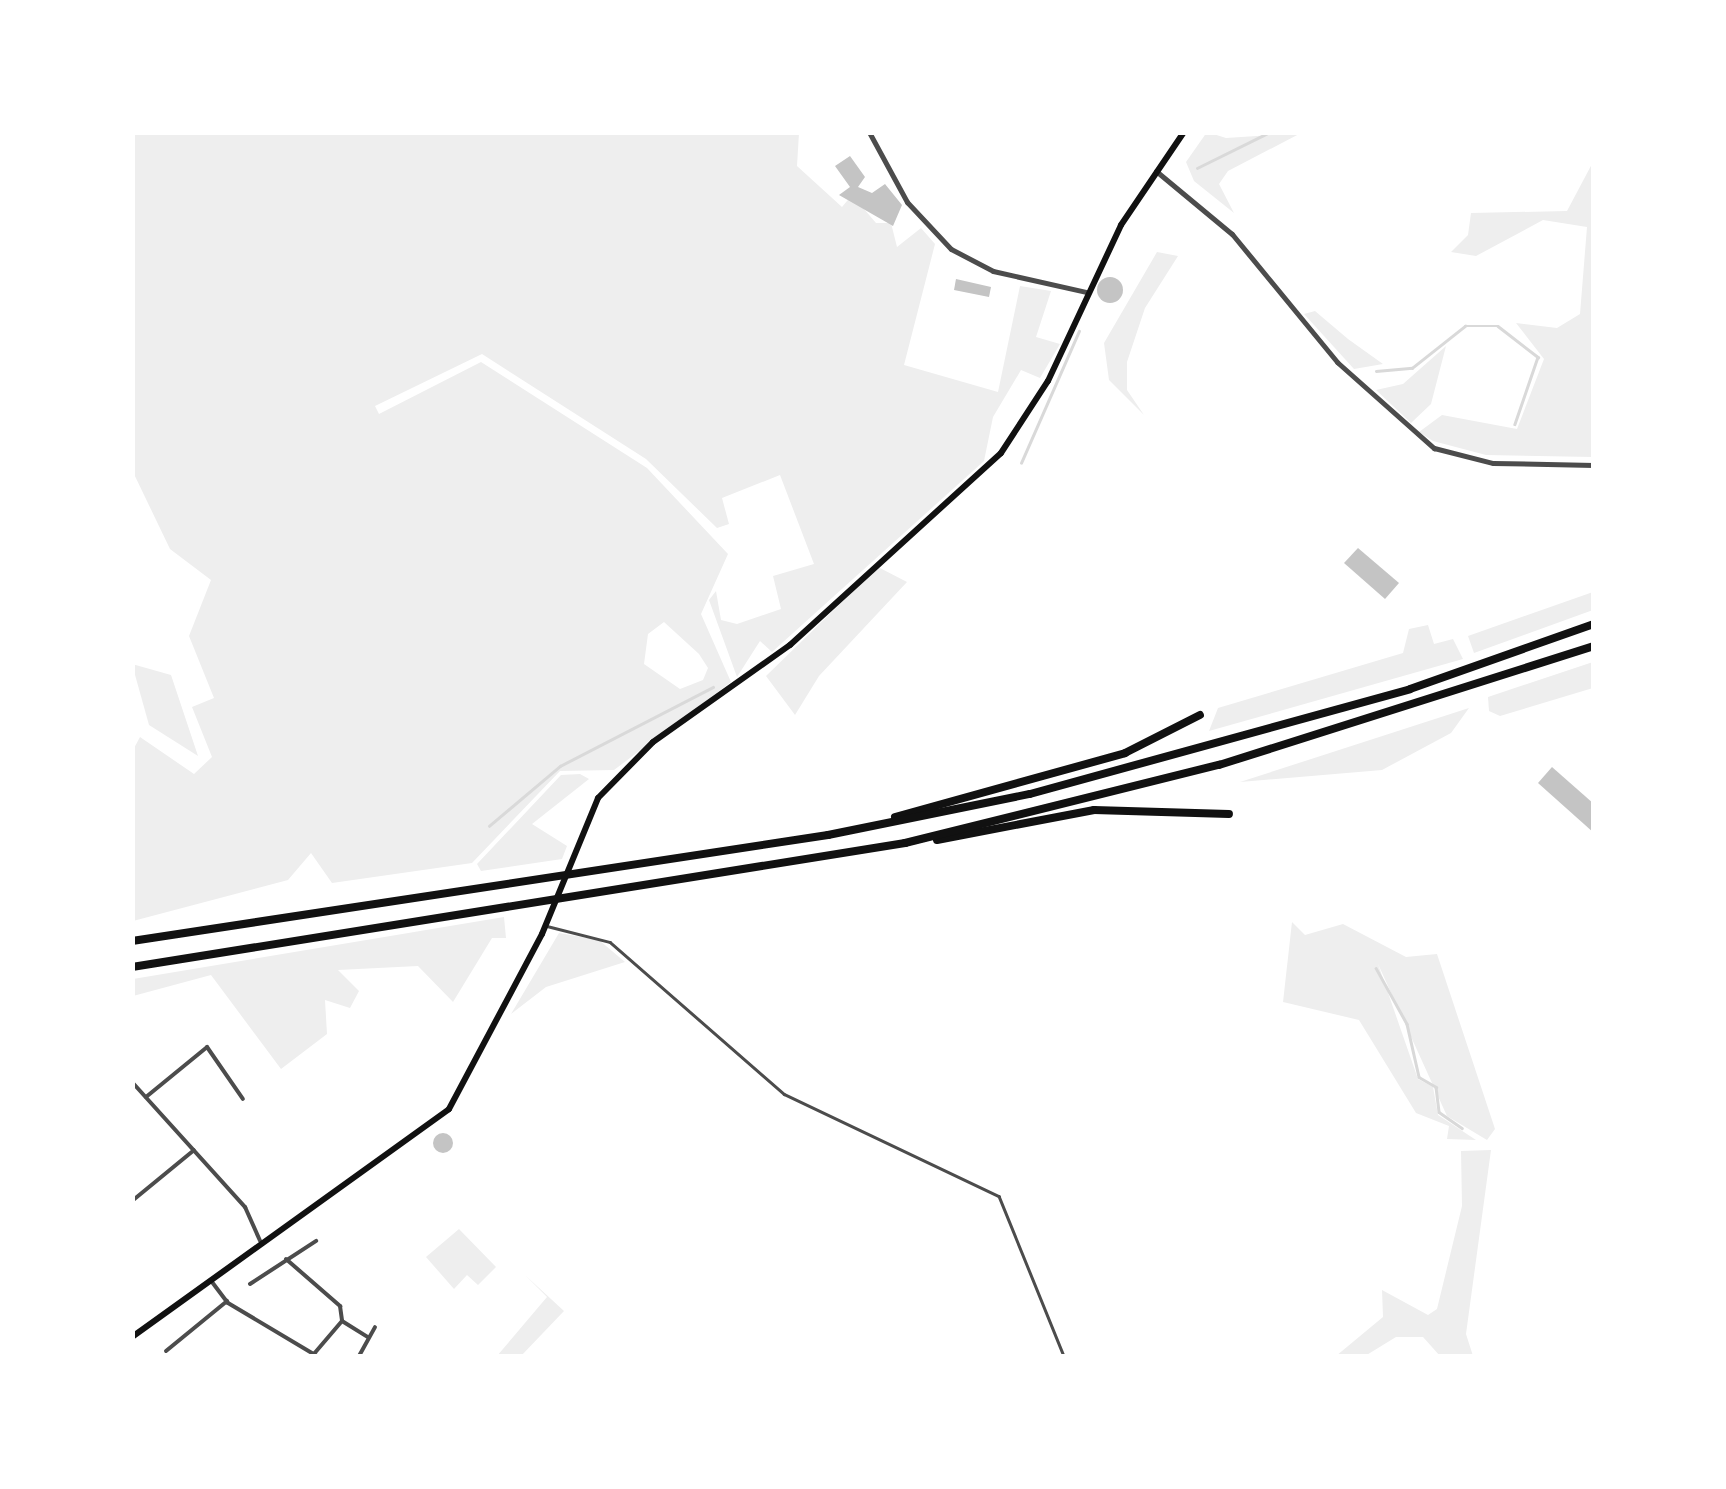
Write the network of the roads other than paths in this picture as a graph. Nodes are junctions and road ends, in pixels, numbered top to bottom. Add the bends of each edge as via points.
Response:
1 (869, 132) edge
2 (1184, 132) edge
3 (1156, 171) junction
4 (1086, 292) junction
5 (1594, 465) edge
6 (1594, 624) edge
7 (1594, 646) edge
8 (132, 690) edge
9 (1200, 716) dead end
10 (132, 743) edge
11 (1229, 814) dead end
12 (828, 835) junction
13 (905, 843) junction
14 (545, 926) junction
15 (132, 940) edge
16 (132, 968) edge
17 (133, 1084) edge
18 (146, 1097) junction
19 (243, 1099) dead end
20 (194, 1150) junction
21 (132, 1201) edge
22 (260, 1241) junction
23 (316, 1241) dead end
24 (286, 1259) junction
25 (210, 1278) junction
26 (250, 1284) dead end
27 (226, 1301) junction
28 (342, 1321) junction
29 (374, 1327) dead end
30 (132, 1337) edge
31 (369, 1338) junction
32 (300, 1347) junction
33 (166, 1351) dead end
34 (294, 1356) edge
35 (315, 1356) edge
36 (359, 1356) edge
37 (1064, 1356) edge

1 - 4 street via 908,202 951,249 993,271
2 - 3 main road
3 - 4 main road
3 - 5 street via 1216,218 1336,362 1434,448 1493,463
4 - 14 main road via 1048,381 985,470 790,645 607,787 576,837
6 - 12 highway via 1218,746
7 - 13 highway via 1219,766
8 - 10 street
9 - 12 highway via 1125,753
11 - 13 highway via 1094,810
12 - 15 highway
13 - 16 highway
14 - 22 main road via 449,1109
14 - 37 lane via 610,942 784,1094 999,1196
17 - 18 street
18 - 19 street via 207,1046
18 - 20 street
20 - 21 street
20 - 22 street via 245,1207
22 - 25 main road
23 - 24 street
24 - 26 street
24 - 28 street via 340,1306
25 - 27 street
25 - 30 main road
27 - 32 street
27 - 33 street
28 - 31 street
28 - 35 street
29 - 31 street
31 - 36 street
32 - 34 street
32 - 35 street

